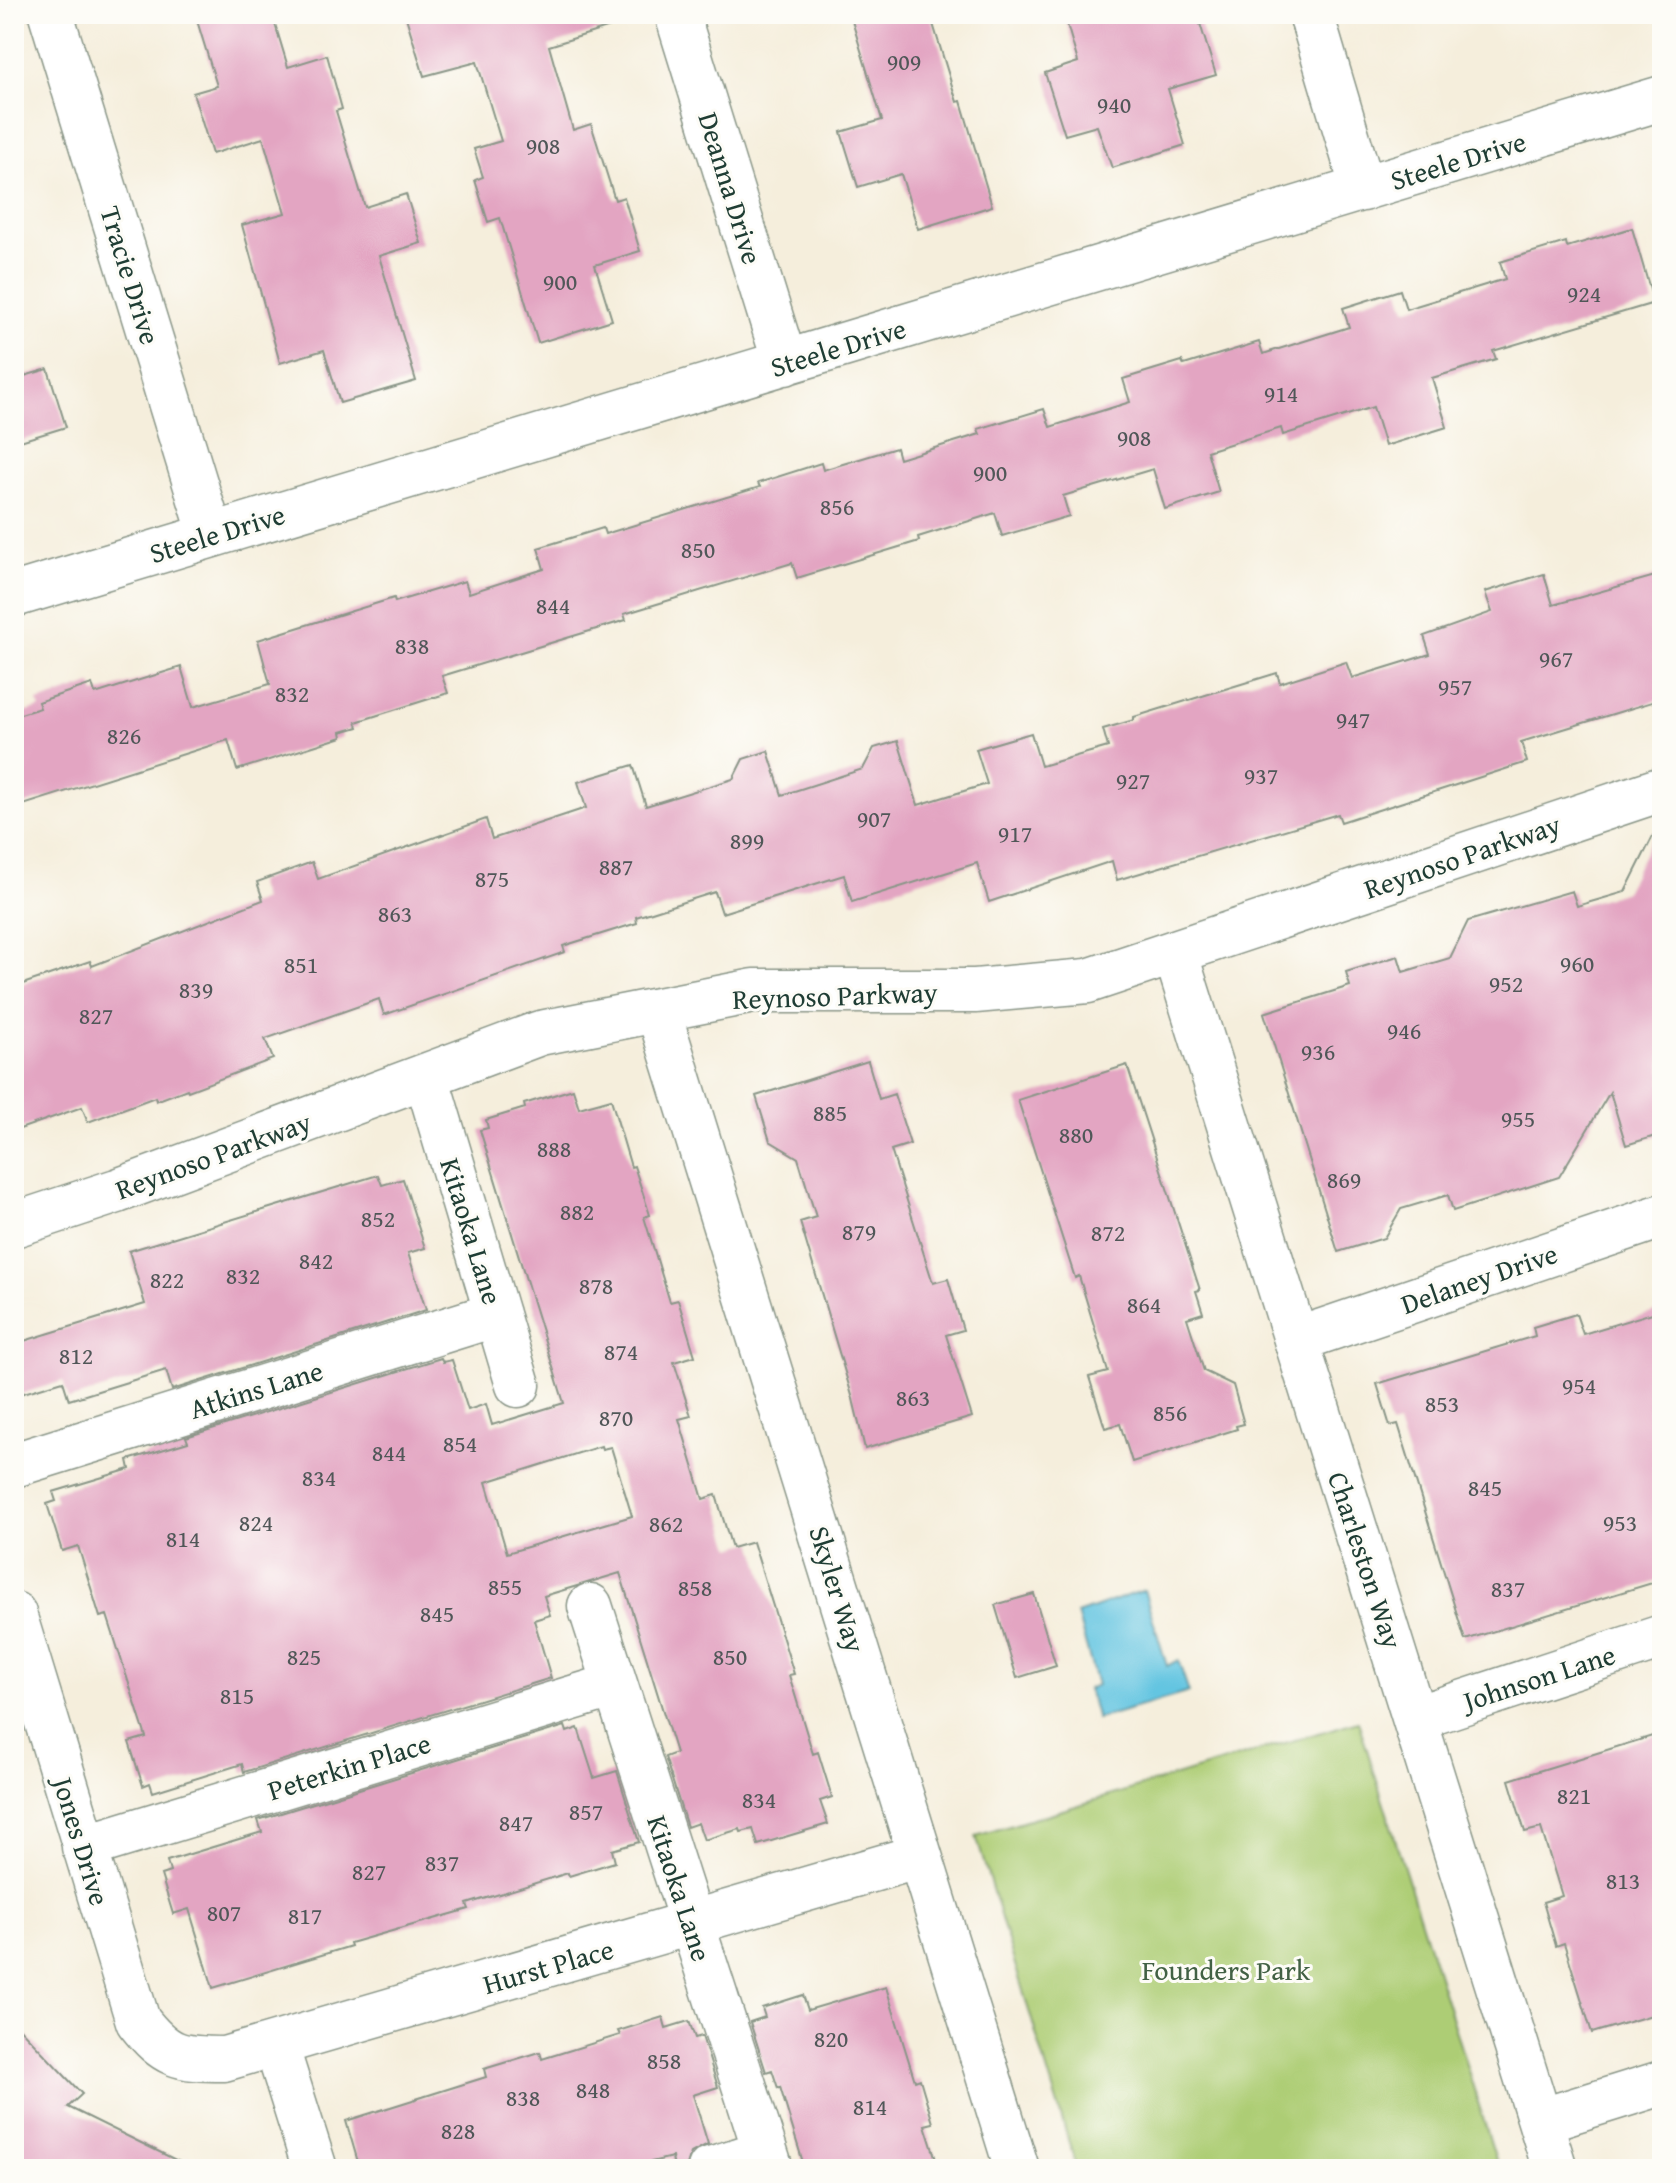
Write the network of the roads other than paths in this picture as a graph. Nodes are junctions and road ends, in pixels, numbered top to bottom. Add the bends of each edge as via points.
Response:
1 (51, 14) edge
2 (677, 14) edge
3 (1311, 14) edge
4 (1662, 98) edge
5 (1363, 189) junction
6 (785, 363) junction
7 (211, 535) junction
8 (14, 595) edge
9 (1662, 789) edge
10 (1175, 952) junction
11 (658, 1010) junction
12 (426, 1076) junction
13 (1662, 1216) edge
14 (14, 1225) edge
15 (497, 1314) junction
16 (1296, 1340) junction
17 (518, 1385) dead end
18 (14, 1465) edge
19 (590, 1606) dead end
20 (14, 1614) edge
21 (1662, 1637) edge
22 (615, 1685) junction
23 (1416, 1718) junction
24 (84, 1847) junction
25 (920, 1856) junction
26 (692, 1924) junction
27 (276, 2045) junction
28 (173, 2054) joint
29 (1662, 2083) edge
30 (1540, 2121) junction
31 (768, 2160) edge
32 (315, 2169) edge
33 (710, 2169) edge
34 (1017, 2169) edge
35 (1555, 2169) edge

1 - 7 street, Tracie Drive
2 - 6 street, Deanna Drive
3 - 5 street
4 - 5 street, Steele Drive
5 - 6 street, Steele Drive
6 - 7 street, Steele Drive
7 - 8 street, Steele Drive
9 - 10 street, Reynoso Parkway
10 - 11 street, Reynoso Parkway via 1088,981 1033,988 754,991
10 - 16 street, Charleston Way
11 - 12 street, Reynoso Parkway via 540,1033
11 - 25 street, Skyler Way
12 - 14 street, Reynoso Parkway
12 - 15 street, Kitaoka Lane
13 - 16 street, Delaney Drive
15 - 17 street, Kitaoka Lane
15 - 18 street, Atkins Lane
16 - 23 street, Charleston Way
19 - 22 street, Kitaoka Lane
20 - 24 street, Jones Drive
21 - 23 street, Johnson Lane
22 - 24 street, Peterkin Place
22 - 26 street, Kitaoka Lane
23 - 30 street, Charleston Way
24 - 28 street, Jones Drive via 138,2021
25 - 26 street, Hurst Place
25 - 34 street, Skyler Way
26 - 27 street, Hurst Place
26 - 31 street, Kitaoka Lane
27 - 28 street, Hurst Place via 224,2059
27 - 32 street
29 - 30 street
30 - 35 street, Charleston Way
31 - 33 street

